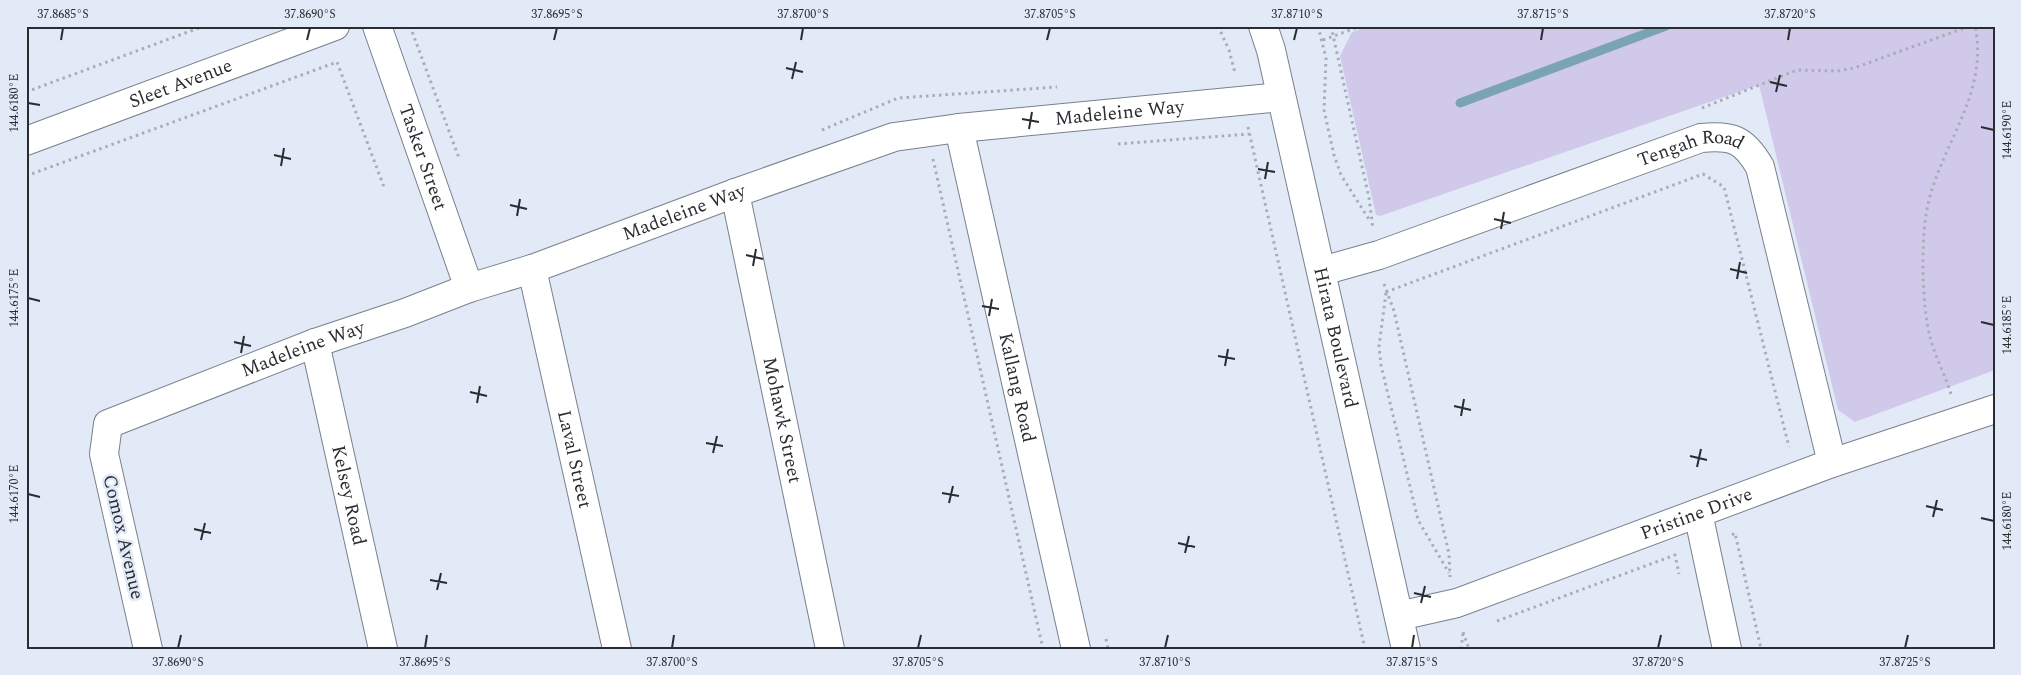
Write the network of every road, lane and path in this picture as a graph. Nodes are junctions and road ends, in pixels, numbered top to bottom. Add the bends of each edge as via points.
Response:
1 (204, 26) edge
2 (335, 26) edge
3 (377, 26) edge
4 (410, 26) edge
5 (1218, 26) edge
6 (1318, 26) edge
7 (1331, 26) edge
8 (1361, 26) edge
9 (1975, 26) edge
10 (1266, 27) edge
11 (1333, 36) junction
12 (1323, 40) junction
13 (26, 92) edge
14 (1281, 98) junction
15 (1242, 102) junction
16 (959, 128) junction
17 (1249, 134) junction
18 (26, 142) edge
19 (1113, 144) dead end
20 (459, 158) dead end
21 (933, 159) dead end
22 (26, 176) edge
23 (384, 187) dead end
24 (735, 193) junction
25 (532, 269) junction
26 (1322, 271) junction
27 (469, 288) junction
28 (1386, 292) junction
29 (315, 343) junction
30 (1995, 409) edge
31 (1959, 422) junction
32 (108, 424) joint
33 (1789, 447) dead end
34 (1832, 463) junction
35 (1698, 513) junction
36 (1681, 584) dead end
37 (1399, 616) junction
38 (1490, 624) dead end
39 (1472, 630) dead end
40 (1464, 634) junction
41 (148, 649) edge
42 (383, 649) edge
43 (617, 649) edge
44 (830, 649) edge
45 (1043, 649) edge
46 (1076, 649) edge
47 (1365, 649) edge
48 (1406, 649) edge
49 (1461, 649) edge
50 (1469, 649) edge
51 (1727, 649) edge

1 - 13 path
2 - 18 street, Sleet Avenue
3 - 27 street, Tasker Street
4 - 20 path
5 - 15 path via 1229,50
6 - 12 path
7 - 11 path
8 - 11 path
9 - 31 path via 1979,45 1970,99 1938,173 1926,214 1924,252 1930,336
10 - 14 street, Hirata Boulevard
11 - 12 path
11 - 12 path via 1369,198 1371,223 1342,175 1334,155 1324,110 1327,73
14 - 15 street, Madeleine Way
14 - 26 street, Hirata Boulevard
15 - 16 street, Madeleine Way
15 - 17 path
16 - 24 street, Madeleine Way via 894,137
16 - 46 street, Kallang Road
17 - 19 path
17 - 47 path
21 - 45 path
22 - 23 path via 337,62
24 - 25 street, Madeleine Way
24 - 44 street, Mohawk Street
25 - 27 street, Madeleine Way
25 - 43 street, Laval Street
26 - 34 street, Tengah Road via 1379,255 1701,138 1720,136 1737,140 1751,151 1760,167
26 - 37 street, Hirata Boulevard
27 - 29 street, Madeleine Way
28 - 28 path via 1394,311 1449,554 1449,573 1418,520 1383,375 1379,346
28 - 33 path via 1703,174 1724,186
29 - 32 street, Madeleine Way
29 - 42 street, Kelsey Road
30 - 31 street, Pristine Drive
31 - 34 street, Pristine Drive
32 - 41 street, Comox Avenue via 104,454
34 - 35 street, Pristine Drive
35 - 37 street, Pristine Drive via 1457,602
35 - 51 street
36 - 38 path via 1675,556
37 - 48 street, Hirata Boulevard
39 - 40 path
40 - 49 path
40 - 50 path

